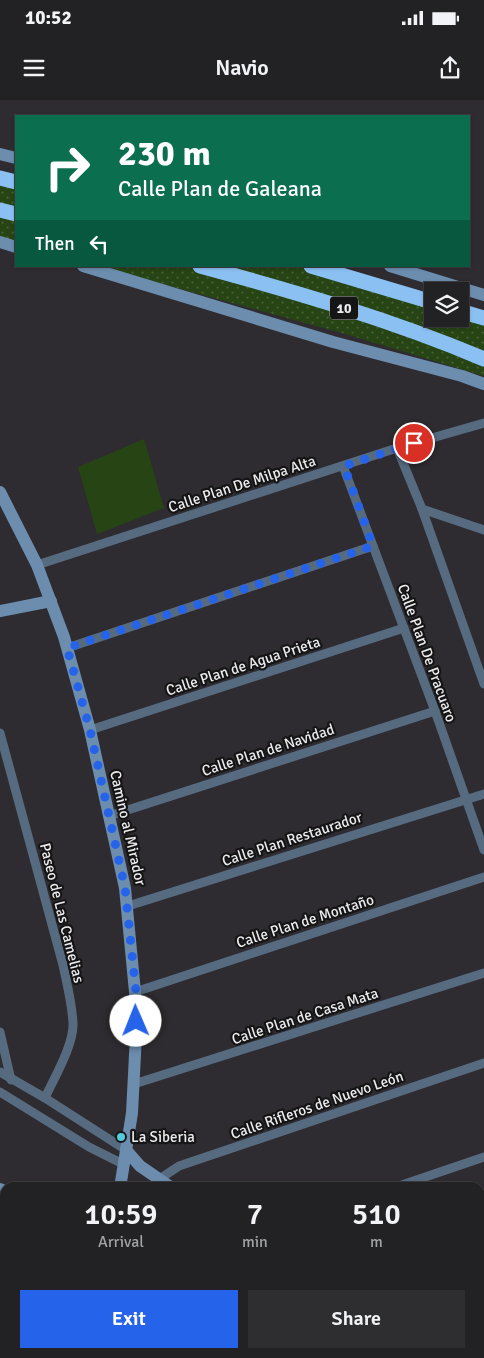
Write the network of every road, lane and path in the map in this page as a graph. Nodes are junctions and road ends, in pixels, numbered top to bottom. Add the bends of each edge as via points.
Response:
1 (0, 154) edge
2 (15, 158) edge
3 (0, 210) edge
4 (15, 214) edge
5 (0, 242) edge
6 (15, 247) edge
7 (86, 267) edge
8 (204, 267) edge
9 (314, 267) edge
10 (393, 267) edge
11 (484, 295) edge
12 (424, 300) edge
13 (469, 314) edge
14 (484, 318) edge
15 (484, 359) edge
16 (484, 384) edge
17 (484, 423) edge
18 (397, 448) junction
19 (344, 466) junction
20 (0, 492) edge
21 (422, 509) junction
22 (484, 530) edge
23 (373, 546) junction
24 (37, 564) junction
25 (51, 601) junction
26 (0, 611) edge
27 (404, 628) junction
28 (67, 648) junction
29 (484, 684) edge
30 (435, 711) junction
31 (90, 730) junction
32 (0, 733) edge
33 (484, 794) edge
34 (465, 799) junction
35 (109, 816) junction
36 (484, 850) edge
37 (484, 877) edge
38 (128, 906) junction
39 (484, 973) edge
40 (136, 992) junction
41 (0, 1032) edge
42 (484, 1063) edge
43 (0, 1072) edge
44 (12, 1080) junction
45 (134, 1084) junction
46 (0, 1092) edge
47 (45, 1098) junction
48 (126, 1150) junction
49 (484, 1157) edge
50 (123, 1164) junction
51 (140, 1166) junction
52 (160, 1178) junction
53 (121, 1182) edge
54 (165, 1182) edge
55 (411, 1182) edge

1 - 2 main road
3 - 4 highway
5 - 6 main road
7 - 16 main road
8 - 15 highway, 10 via 313,297
9 - 12 highway, 10
10 - 11 main road
13 - 14 highway
17 - 18 street, Calle Plan De Milpa Alta
18 - 19 street, Calle Plan De Milpa Alta
18 - 21 street
19 - 23 street, Calle Plan De Pracuaro
19 - 24 street, Calle Plan De Milpa Alta
20 - 24 main road, Camino al Mirador
21 - 22 street
21 - 29 street
23 - 27 street, Calle Plan De Pracuaro
23 - 28 street
24 - 25 main road, Camino al Mirador
25 - 26 main road
25 - 28 main road, Camino al Mirador
27 - 30 street, Calle Plan De Pracuaro
27 - 31 street, Calle Plan de Agua Prieta
28 - 31 main road, Camino al Mirador
30 - 34 street, Calle Plan De Pracuaro
30 - 35 street, Calle Plan de Navidad
31 - 35 main road, Camino al Mirador
32 - 47 street, Paseo de Las Camelias via 63,965 72,1011 70,1039
33 - 34 street, Calle Plan Restaurador
34 - 36 street, Calle Plan De Pracuaro
34 - 38 street, Calle Plan Restaurador
35 - 38 main road, Camino al Mirador
37 - 40 street, Calle Plan de Montaño
38 - 40 main road, Camino al Mirador
39 - 45 street, Calle Plan de Casa Mata
40 - 45 main road, Camino al Mirador
41 - 44 street
42 - 52 street, Calle Rifleros de Nuevo León via 179,1166
43 - 44 street
44 - 47 street
45 - 48 main road, Camino al Mirador
46 - 50 street via 89,1147
47 - 48 street
48 - 50 main road, Camino al Mirador
48 - 51 main road
49 - 55 street
50 - 51 main road
50 - 53 main road, Camino al Mirador
51 - 52 main road
52 - 54 main road

